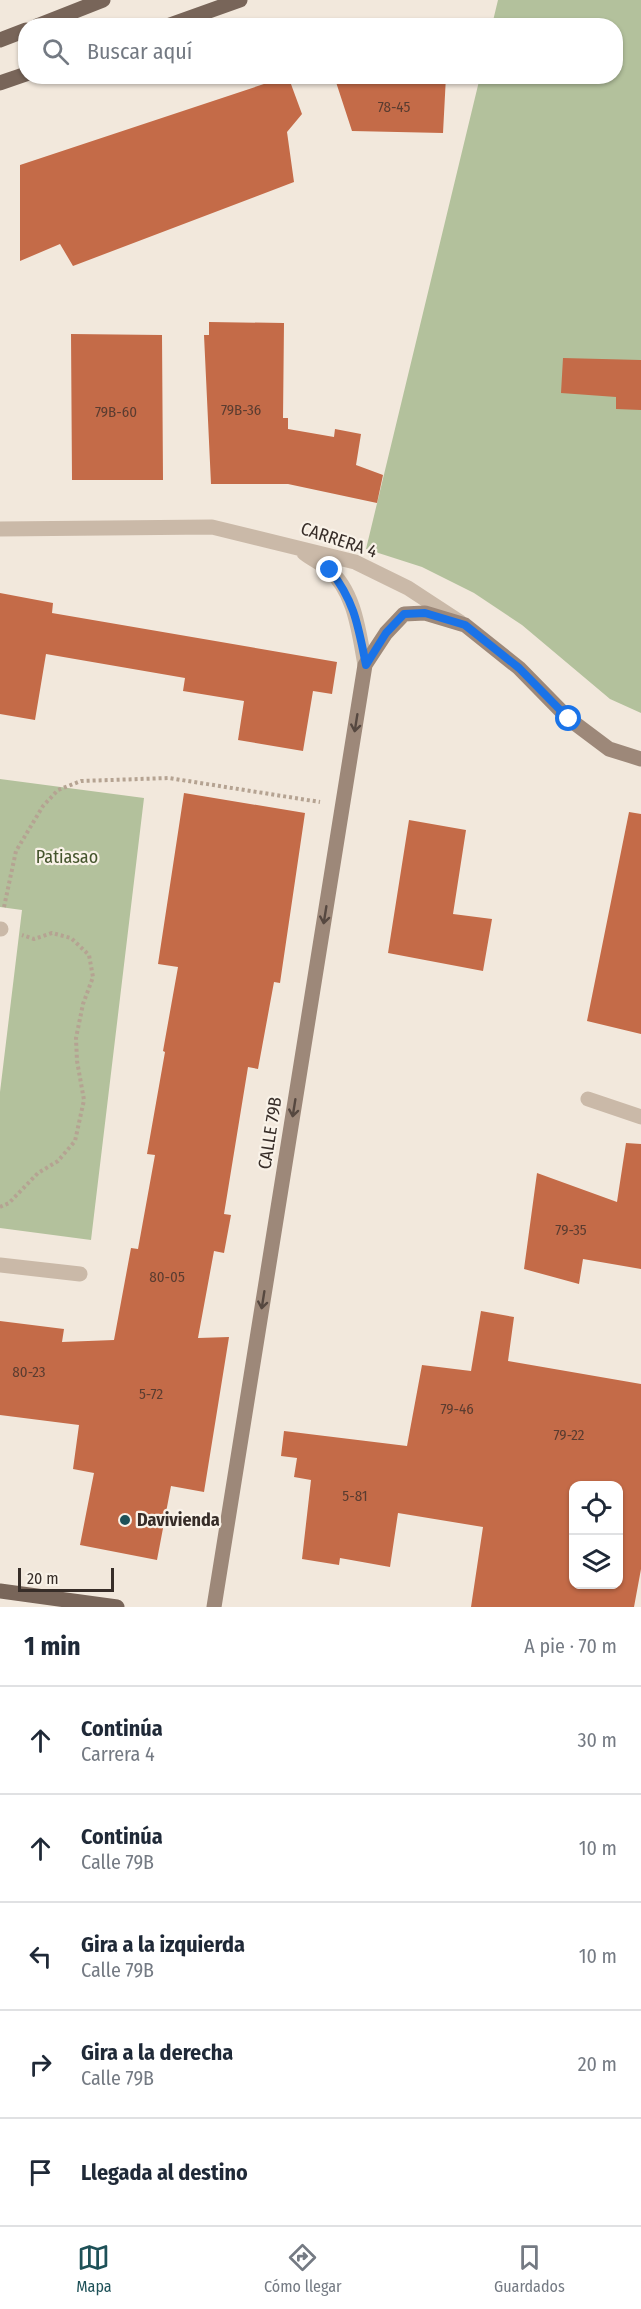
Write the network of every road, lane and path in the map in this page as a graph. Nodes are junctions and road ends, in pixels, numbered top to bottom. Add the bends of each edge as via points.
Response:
1 (103, 0) edge
2 (240, 0) edge
3 (57, 18) edge
4 (189, 18) edge
5 (18, 33) edge
6 (0, 40) edge
7 (18, 77) edge
8 (0, 83) edge
9 (0, 530) edge
10 (291, 545) junction
11 (465, 625) junction
12 (366, 665) junction
13 (641, 759) edge
14 (326, 803) dead end
15 (6, 888) dead end
16 (1, 929) edge
17 (588, 1099) dead end
18 (641, 1117) edge
19 (0, 1207) edge
20 (0, 1265) edge
21 (80, 1274) dead end
22 (0, 1591) edge
23 (117, 1607) edge
24 (214, 1607) edge

1 - 3 main road
2 - 4 main road
5 - 6 main road
7 - 8 main road
9 - 10 street, CARRERA 4 via 212,527
10 - 11 street, CARRERA 4 via 355,562 408,588
10 - 12 street, CALLE 79B via 330,570 345,589
11 - 12 street, CALLE 79B via 425,613 404,614 386,633
11 - 13 street, CARRERA 4 via 519,668 569,719 609,749
12 -> 24 street, CALLE 79B
14 - 15 path via 169,778 81,781 58,790 43,806 16,851
16 - 19 path via 34,939 52,933 70,938 89,955 93,977 75,1038 84,1100 75,1141 58,1161 38,1173 9,1203
17 - 18 street
20 - 21 street
22 - 23 main road

